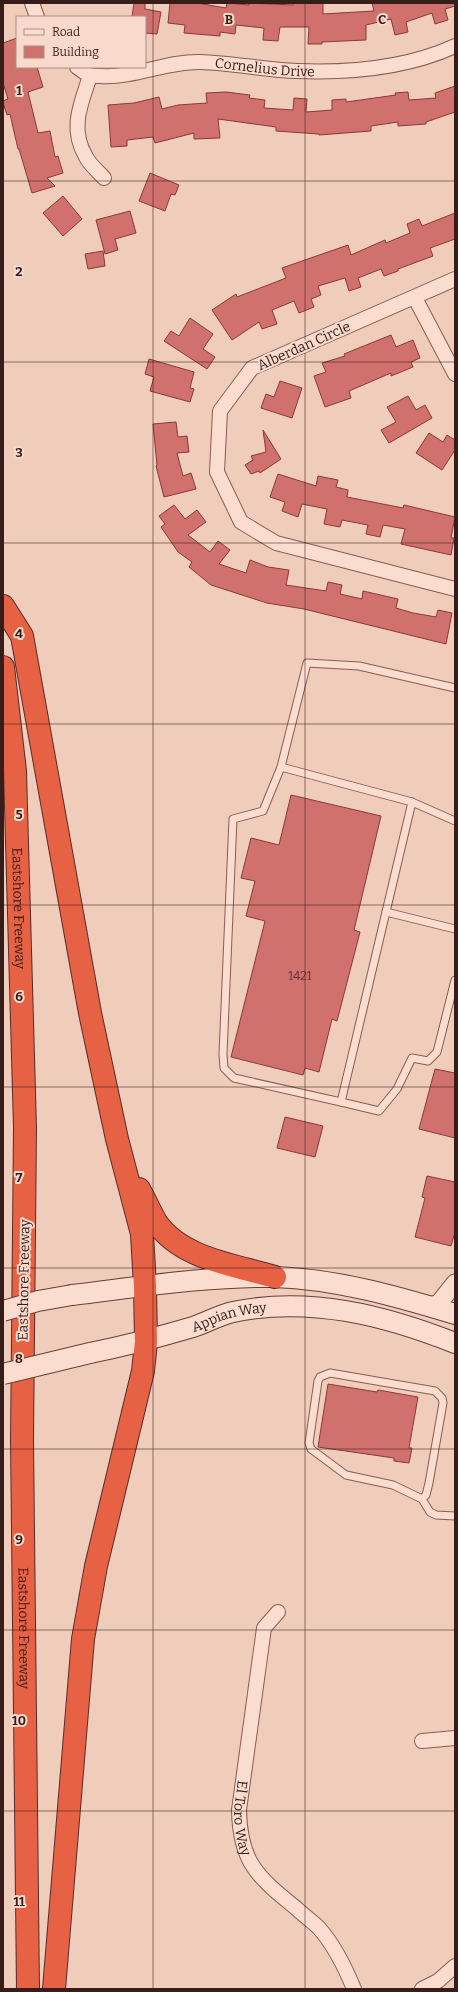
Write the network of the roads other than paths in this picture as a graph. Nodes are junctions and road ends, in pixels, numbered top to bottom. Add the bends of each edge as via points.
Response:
1 (32, 3) edge
2 (37, 16) edge
3 (455, 46) edge
4 (78, 68) edge
5 (90, 76) junction
6 (104, 178) dead end
7 (455, 279) edge
8 (415, 298) junction
9 (455, 374) edge
10 (455, 589) edge
11 (3, 606) edge
12 (3, 667) edge
13 (455, 688) edge
14 (281, 767) junction
15 (412, 802) junction
16 (455, 821) edge
17 (386, 912) junction
18 (455, 929) edge
19 (455, 980) edge
20 (341, 1102) junction
21 (117, 1139) junction
22 (274, 1277) junction
23 (455, 1283) edge
24 (146, 1286) junction
25 (430, 1306) junction
26 (3, 1311) edge
27 (455, 1313) edge
28 (146, 1342) junction
29 (455, 1343) edge
30 (3, 1374) edge
31 (422, 1499) junction
32 (455, 1516) edge
33 (278, 1612) dead end
34 (455, 1738) edge
35 (422, 1741) dead end
36 (455, 1966) edge
37 (28, 1989) edge
38 (54, 1989) edge
39 (354, 1989) edge
40 (422, 1989) edge

1 - 2 street
3 - 5 street, Cornelius Drive via 413,60 372,68 297,71 199,62 131,75
4 - 5 street
5 - 6 street via 77,114 77,129 86,158
7 - 8 street, Alberdan Circle
8 - 9 street
8 - 10 street, Alberdan Circle via 252,368 220,411 217,472 241,522 276,543
11 - 21 highway via 22,636 90,1013
12 - 37 highway, Eastshore Freeway via 15,770 25,1128 22,1440
13 - 14 lane via 359,666 307,663
14 - 15 lane
14 - 20 lane via 263,811 233,819 224,1068 234,1078
15 - 16 lane
15 - 17 lane
17 - 18 lane
17 - 20 lane
19 - 20 lane via 437,1052 428,1061 412,1058 397,1089 379,1110
21 - 22 highway via 134,1180 157,1223 176,1242 204,1257
21 - 24 highway via 142,1234
22 - 24 main road via 217,1279
22 - 25 main road via 368,1289
23 - 25 street via 439,1303
24 - 26 main road, bridge via 72,1295
24 - 28 highway
25 - 27 main road
28 - 29 main road, Appian Way via 231,1312 284,1306 313,1306 372,1315
28 - 30 main road, Appian Way, bridge
28 - 38 highway via 143,1371 96,1566 83,1639
31 - 31 lane via 392,1485 346,1475 311,1450 309,1443 320,1377 330,1373 439,1393 443,1403 429,1483 426,1495
31 - 32 lane via 430,1512 436,1515
33 - 39 street, El Toro Way via 264,1628 239,1824 248,1858 256,1873 318,1927 336,1951
34 - 35 street
36 - 40 street via 438,1981

